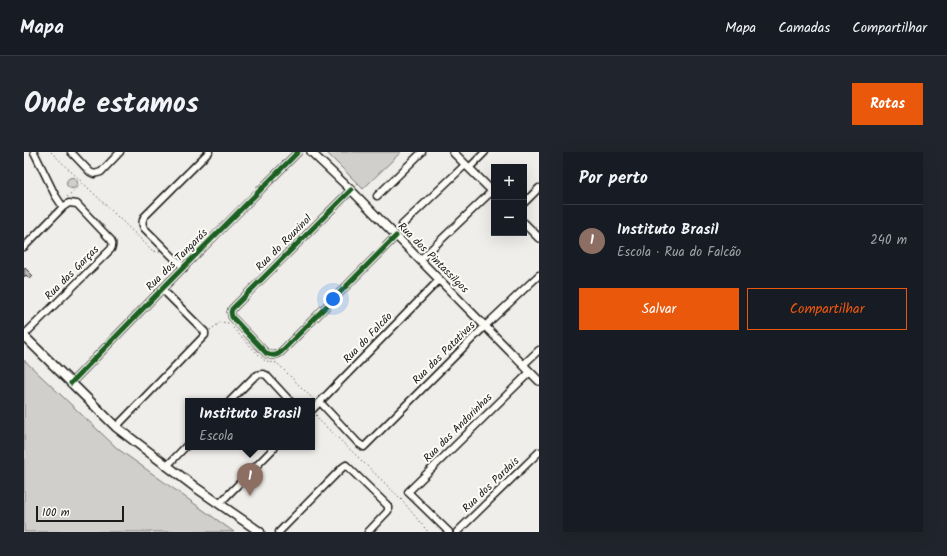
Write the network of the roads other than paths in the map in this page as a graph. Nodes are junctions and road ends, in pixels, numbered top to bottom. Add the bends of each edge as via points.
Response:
1 (34, 152) edge
2 (71, 152) edge
3 (120, 152) edge
4 (209, 152) edge
5 (298, 152) edge
6 (311, 152) edge
7 (422, 152) edge
8 (453, 152) edge
9 (485, 152) edge
10 (467, 167) junction
11 (539, 188) edge
12 (351, 190) junction
13 (491, 190) edge
14 (491, 194) edge
15 (377, 196) dead end
16 (527, 200) edge
17 (62, 205) junction
18 (402, 225) dead end
19 (527, 226) edge
20 (396, 236) junction
21 (539, 238) edge
22 (24, 247) edge
23 (420, 260) junction
24 (184, 268) junction
25 (539, 275) edge
26 (439, 280) junction
27 (162, 289) junction
28 (486, 326) junction
29 (24, 335) edge
30 (539, 350) edge
31 (523, 365) junction
32 (530, 372) junction
33 (539, 381) edge
34 (71, 383) junction
35 (233, 398) edge
36 (287, 398) edge
37 (315, 405) edge
38 (116, 427) junction
39 (185, 447) edge
40 (272, 450) edge
41 (539, 452) edge
42 (168, 465) junction
43 (220, 503) junction
44 (260, 532) edge
45 (279, 532) edge
46 (368, 532) edge
47 (448, 532) edge
48 (457, 532) edge

1 - 17 street
2 - 3 street via 94,174 101,172
4 - 24 street via 144,217 142,224
5 - 24 street, Rua dos Tangarás
6 - 12 street, Rua dos Pintassilgos
7 - 15 street
8 - 10 street
9 - 10 street
10 - 13 street
10 - 18 street
11 - 16 street
12 - 20 street, Rua dos Pintassilgos
12 - 20 street, Rua do Rouxinol via 232,309 232,317 267,354 278,355
14 - 23 street
17 - 22 street
17 - 29 street, Rua das Garças via 77,204 113,242 113,246
19 - 21 street
20 - 23 street, Rua dos Pintassilgos
23 - 26 street, Rua dos Pintassilgos
24 - 27 street, Rua dos Tangarás
25 - 28 street, Rua das Patativas
26 - 28 street, Rua dos Pintassilgos
26 - 37 street, Rua do Falcão
27 - 34 street, Rua dos Tangarás
27 - 38 street via 204,332 204,336
28 - 31 street, Rua dos Pintassilgos
28 - 37 street, Rua das Patativas via 364,447
29 - 34 main road
30 - 31 street
31 - 32 street, Rua dos Pintassilgos
32 - 33 street, Rua dos Pintassilgos
32 - 47 street, Rua das Andorinhas via 408,492
34 - 38 main road
35 - 36 street via 258,374 266,375
38 - 42 main road
39 - 42 street
40 - 43 street
41 - 48 street, Rua dos Pardais
42 - 43 main road
43 - 44 main road
45 - 46 street via 345,465 388,505 388,511

